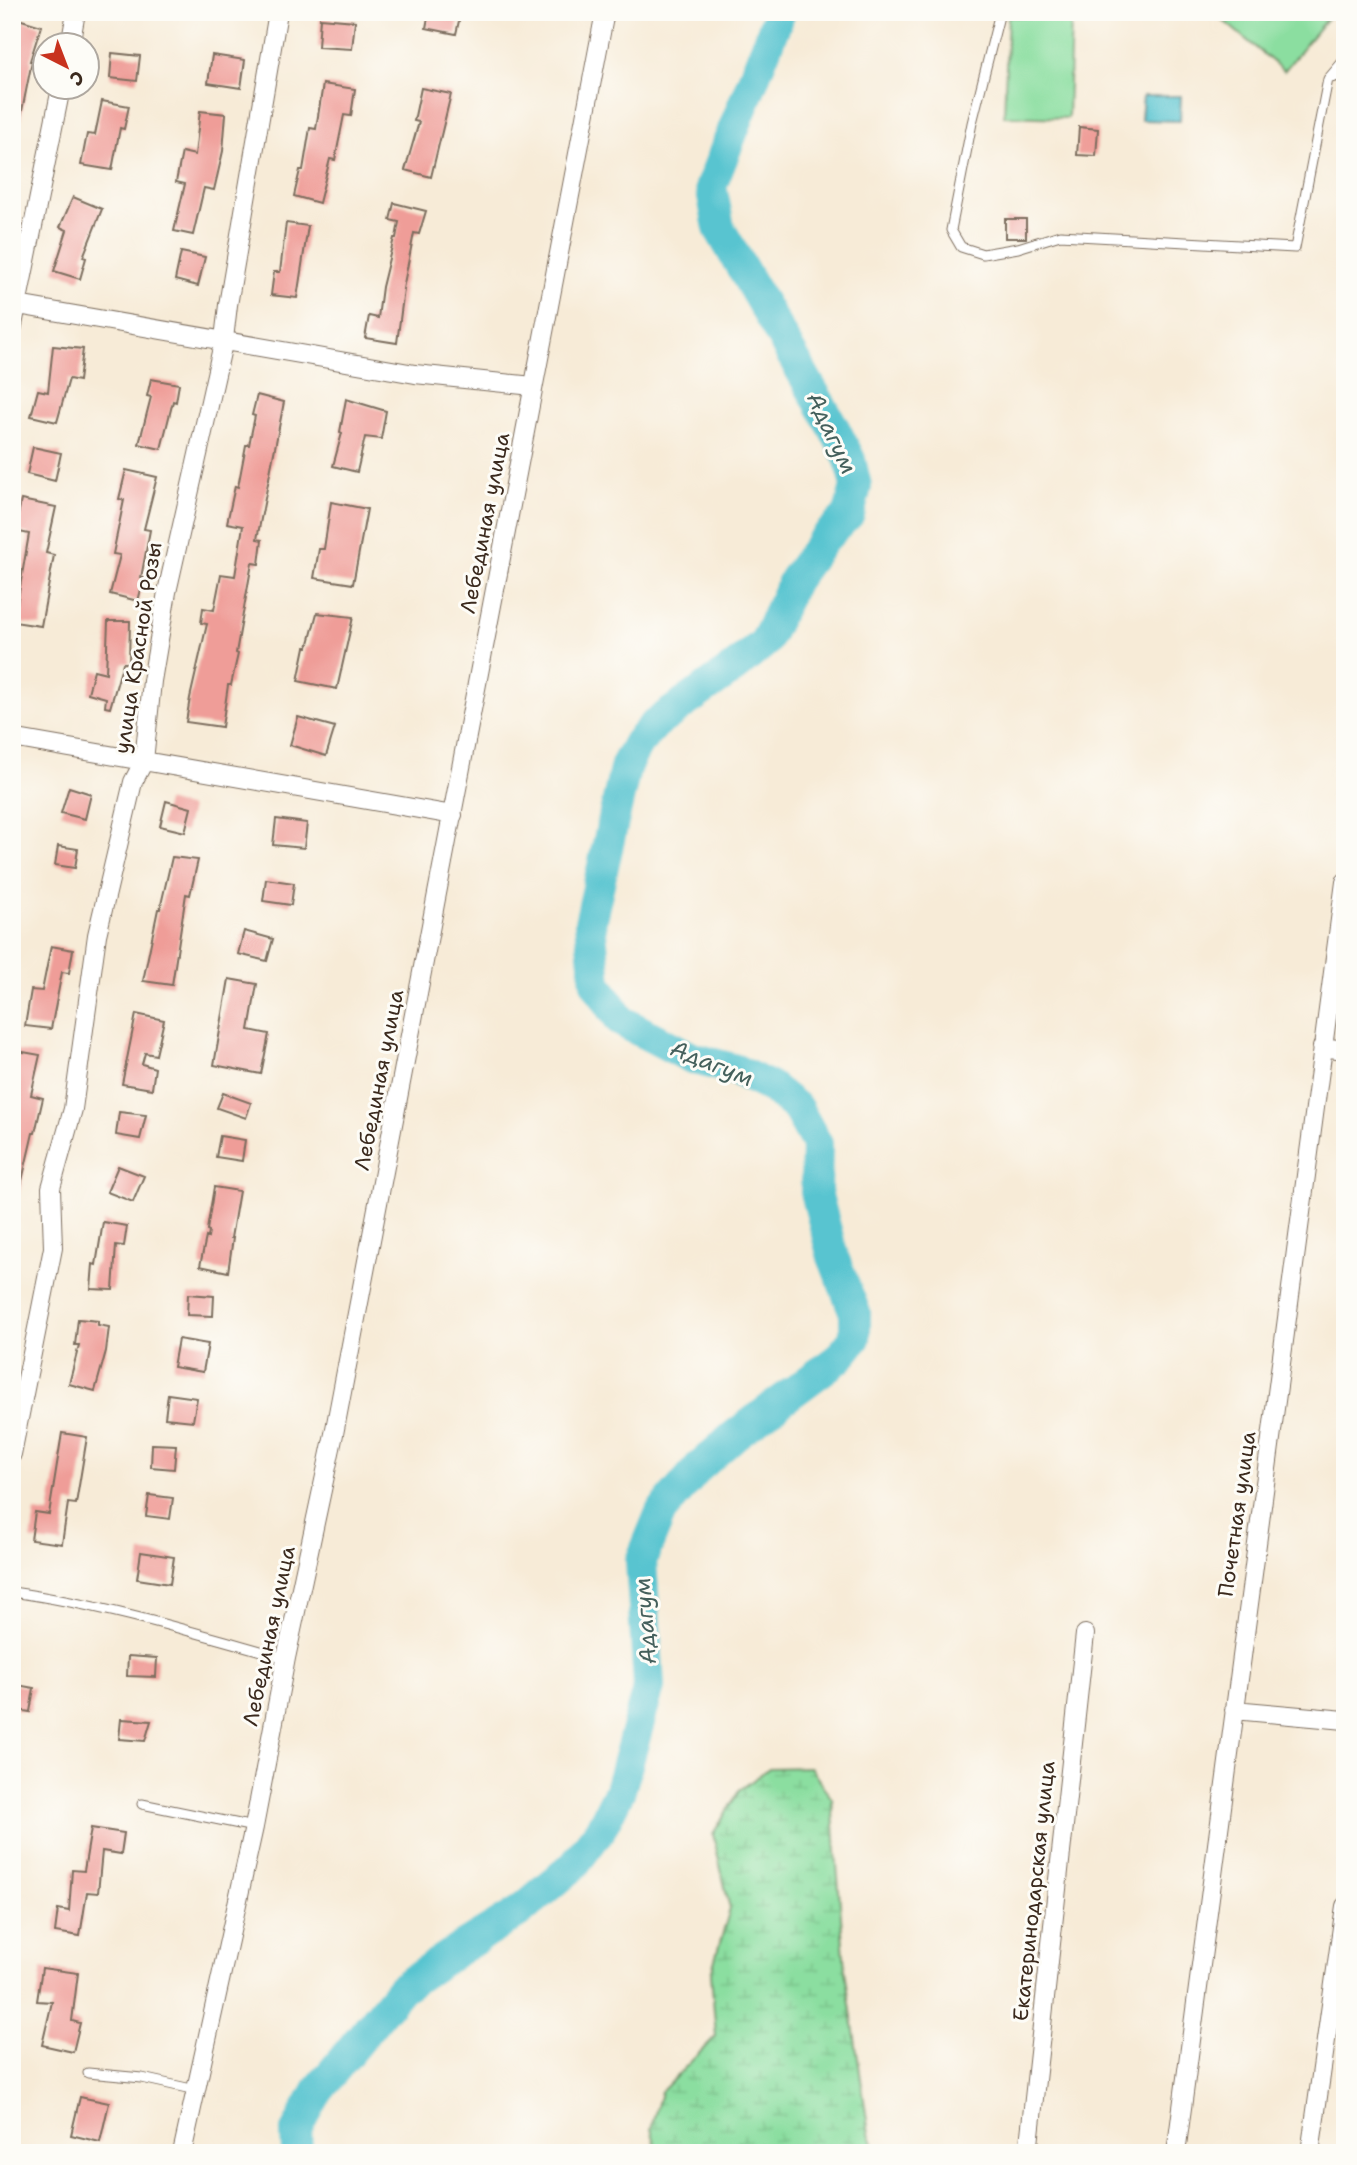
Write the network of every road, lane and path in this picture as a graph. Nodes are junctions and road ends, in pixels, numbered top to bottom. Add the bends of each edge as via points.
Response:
1 (76, 12) edge
2 (278, 12) edge
3 (605, 12) edge
4 (1000, 12) edge
5 (72, 32) edge
6 (1345, 59) edge
7 (1345, 74) edge
8 (1328, 79) junction
9 (58, 102) edge
10 (15, 304) edge
11 (12, 330) edge
12 (224, 339) junction
13 (533, 386) junction
14 (12, 738) edge
15 (144, 761) junction
16 (453, 815) junction
17 (1345, 882) edge
18 (1322, 1047) junction
19 (1345, 1049) edge
20 (12, 1454) edge
21 (12, 1592) edge
22 (1085, 1634) dead end
23 (286, 1658) junction
24 (1234, 1710) junction
25 (1345, 1720) edge
26 (142, 1804) dead end
27 (254, 1827) junction
28 (1345, 1906) edge
29 (88, 2073) dead end
30 (196, 2090) junction
31 (182, 2153) edge
32 (1028, 2153) edge
33 (1176, 2153) edge
34 (1310, 2153) edge

1 - 5 street
2 - 12 street, улица Красной Розы
3 - 13 street, Лебединая улица
4 - 8 lane via 951,230 961,247 983,254 1060,235 1295,248
6 - 8 lane
7 - 8 lane
9 - 10 street
10 - 11 street
10 - 12 street
12 - 13 street via 415,374
12 - 15 street, улица Красной Розы via 167,592
13 - 16 street, Лебединая улица
14 - 15 street
15 - 16 street
15 - 20 street, улица Красной Розы via 133,782 97,935 73,1109 51,1188 52,1248
16 - 23 street, Лебединая улица via 334,1434
17 - 18 street, Почетная улица
18 - 19 street
18 - 24 street, Почетная улица
21 - 23 lane via 178,1628
22 - 32 street, Екатеринодарская улица
23 - 27 street, Лебединая улица
24 - 25 street
24 - 33 street, Почетная улица
26 - 27 lane
27 - 30 street, Лебединая улица
28 - 34 street
29 - 30 lane
30 - 31 street, Лебединая улица

